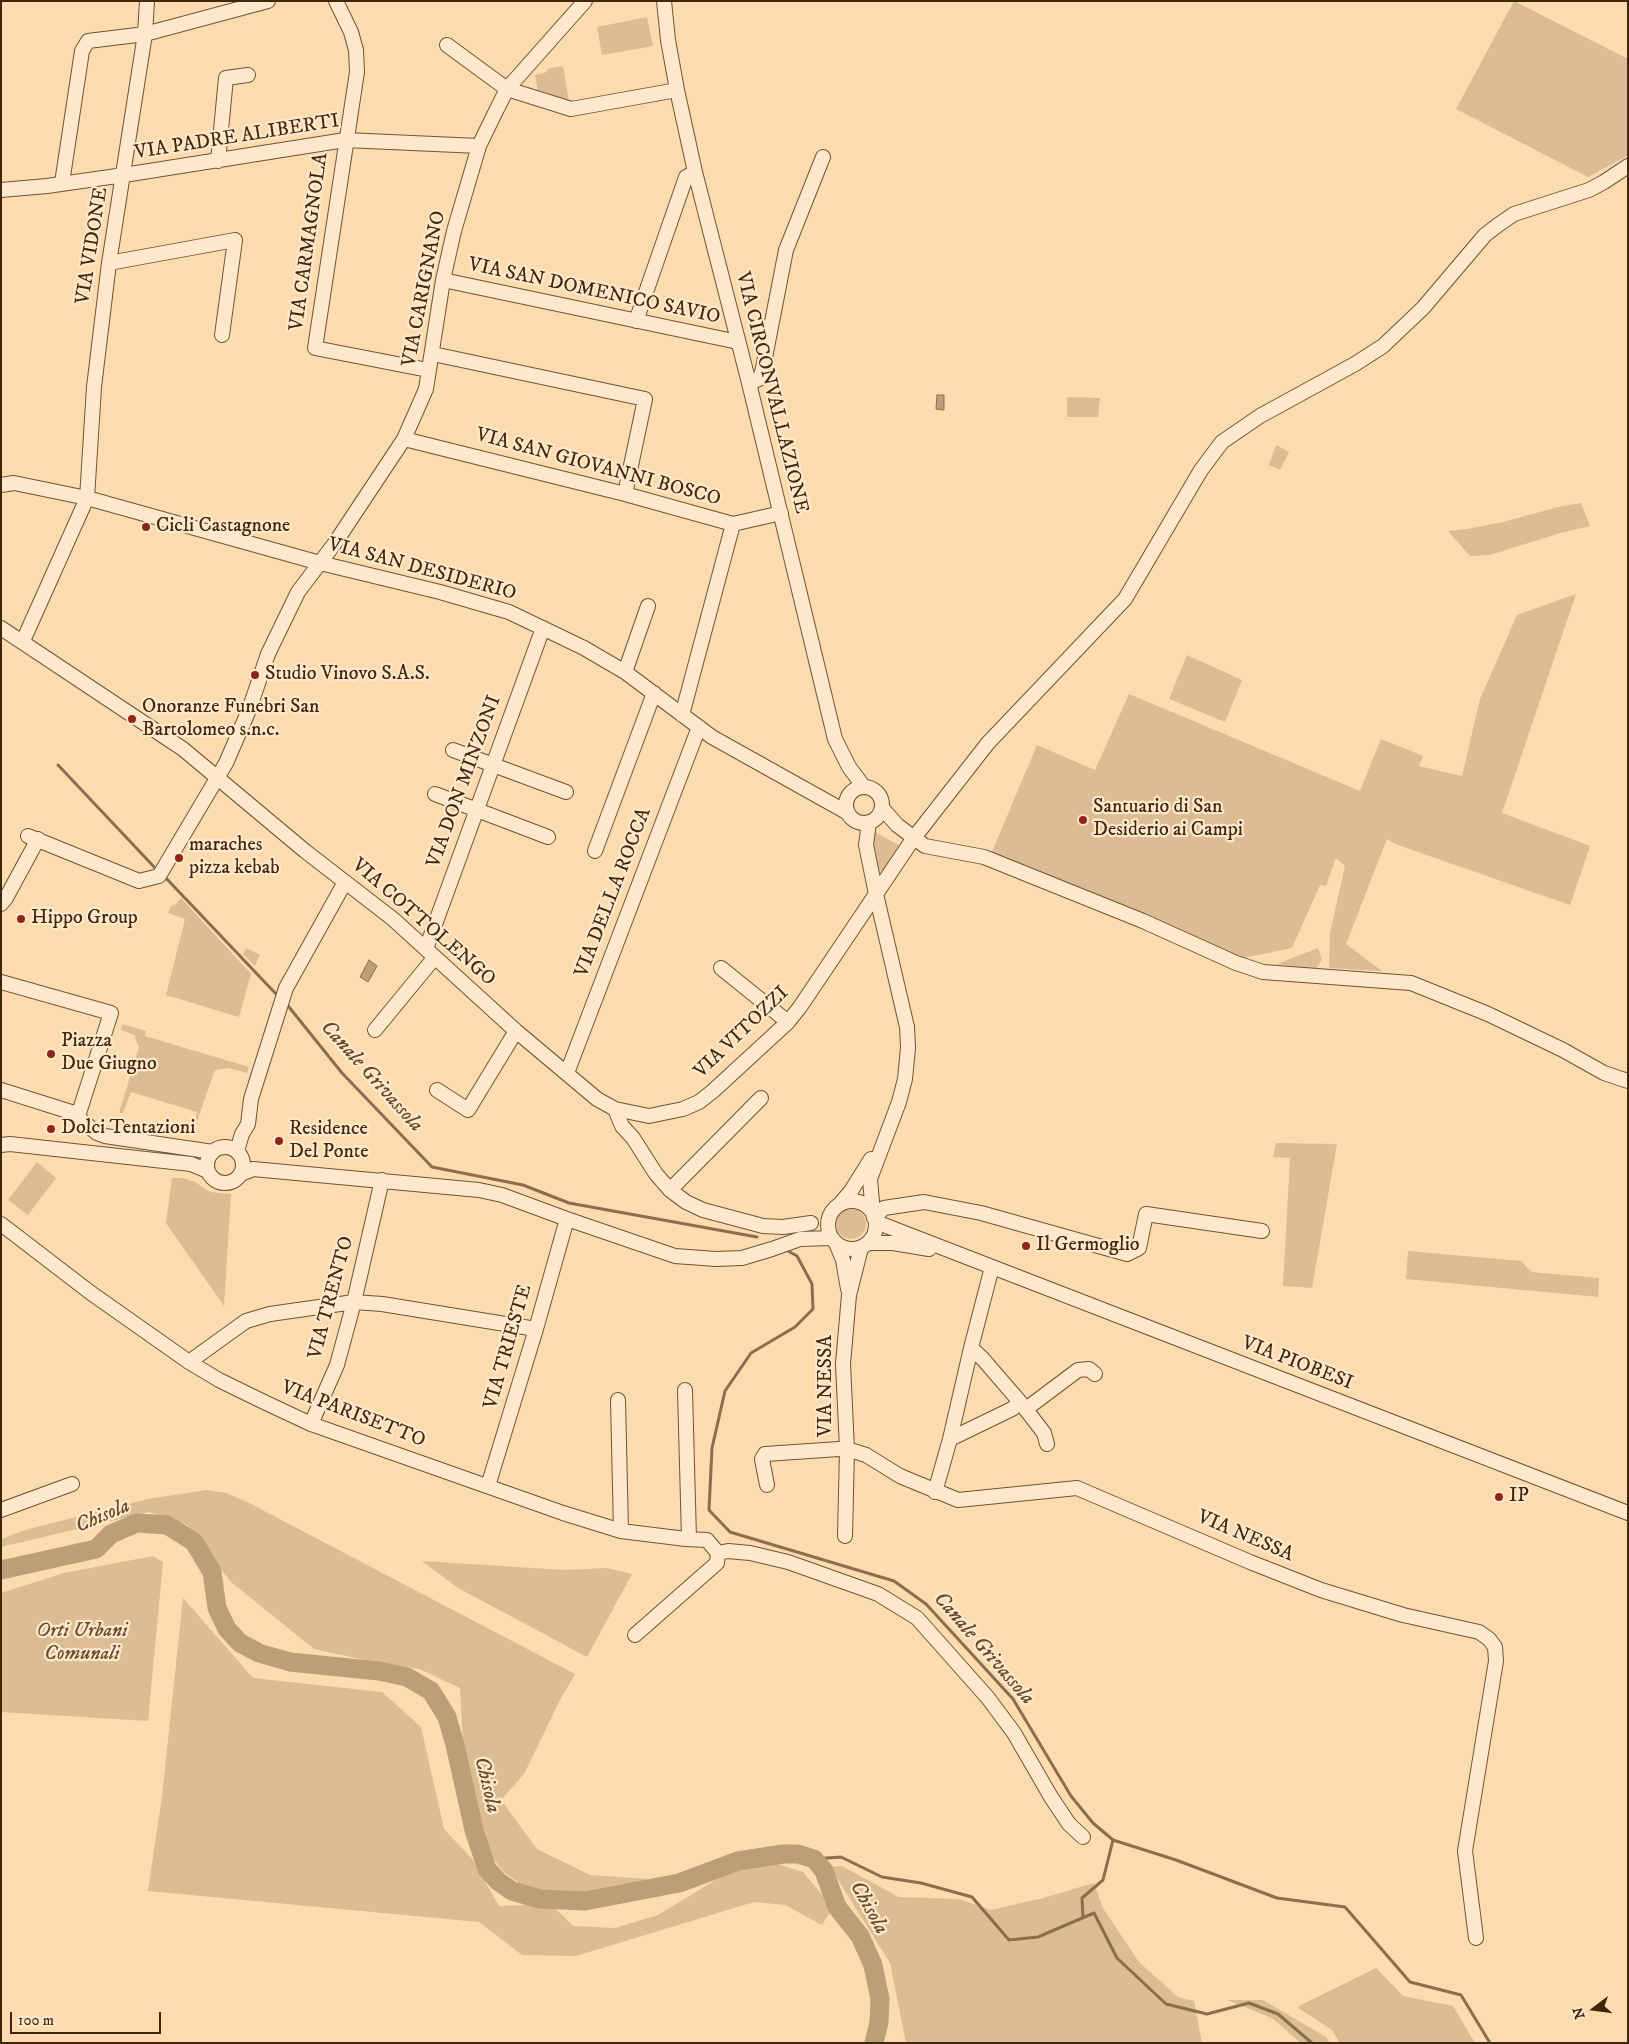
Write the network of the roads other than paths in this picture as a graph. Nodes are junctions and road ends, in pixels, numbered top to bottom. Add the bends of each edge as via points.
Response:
1 (147, 1) edge
2 (268, 1) edge
3 (336, 1) edge
4 (586, 1) edge
5 (664, 1) edge
6 (145, 34) junction
7 (447, 45) dead end
8 (248, 74) dead end
9 (507, 89) junction
10 (677, 90) junction
11 (345, 140) junction
12 (479, 146) junction
13 (823, 157) dead end
14 (218, 161) junction
15 (1628, 166) edge
16 (695, 172) junction
17 (124, 175) junction
18 (62, 183) junction
19 (1, 190) edge
20 (109, 263) junction
21 (443, 280) junction
22 (636, 321) junction
23 (222, 335) dead end
24 (738, 342) junction
25 (433, 354) junction
26 (428, 370) junction
27 (749, 382) junction
28 (404, 439) junction
29 (1, 484) edge
30 (625, 494) junction
31 (87, 498) junction
32 (781, 513) junction
33 (733, 524) junction
34 (320, 563) junction
35 (648, 606) dead end
36 (1, 628) edge
37 (543, 628) junction
38 (24, 641) junction
39 (626, 672) junction
40 (654, 693) junction
41 (682, 715) junction
42 (699, 727) junction
43 (453, 750) dead end
44 (493, 765) junction
45 (217, 778) junction
46 (859, 788) junction
47 (566, 792) dead end
48 (435, 794) dead end
49 (843, 807) junction
50 (882, 808) junction
51 (476, 810) junction
52 (867, 822) junction
53 (897, 826) junction
54 (548, 837) dead end
55 (913, 839) junction
56 (594, 851) dead end
57 (344, 882) junction
58 (876, 894) junction
59 (3, 899) edge
60 (430, 953) junction
61 (721, 968) dead end
62 (1, 982) edge
63 (788, 1022) junction
64 (375, 1030) dead end
65 (516, 1031) junction
66 (567, 1073) junction
67 (1628, 1081) edge
68 (1, 1090) edge
69 (437, 1090) dead end
70 (761, 1098) dead end
71 (615, 1109) junction
72 (78, 1116) junction
73 (1, 1145) edge
74 (882, 1145) junction
75 (209, 1160) junction
76 (240, 1161) junction
77 (382, 1180) junction
78 (670, 1190) junction
79 (837, 1207) junction
80 (875, 1218) junction
81 (567, 1219) junction
82 (810, 1223) junction
83 (1, 1224) edge
84 (1262, 1231) dead end
85 (833, 1241) junction
86 (864, 1245) junction
87 (952, 1252) junction
88 (716, 1259) junction
89 (992, 1267) junction
90 (849, 1294) junction
91 (354, 1302) junction
92 (536, 1329) junction
93 (970, 1348) junction
94 (189, 1362) junction
95 (1096, 1374) dead end
96 (685, 1390) dead end
97 (618, 1400) dead end
98 (1023, 1406) junction
99 (311, 1424) junction
100 (950, 1439) junction
101 (1046, 1444) dead end
102 (847, 1449) junction
103 (72, 1484) dead end
104 (767, 1485) dead end
105 (488, 1486) junction
106 (935, 1492) junction
107 (1, 1510) edge
108 (1628, 1512) edge
109 (622, 1531) junction
110 (845, 1536) dead end
111 (689, 1539) junction
112 (718, 1558) junction
113 (635, 1635) dead end
114 (1084, 1837) dead end
115 (1476, 1938) dead end

1 - 6 street, VIA VIDONE
2 - 6 street
3 - 11 street, VIA CARMAGNOLA via 351,32 357,62
4 - 9 street, VIA CARIGNANO
5 - 10 street, VIA CIRCONVALLAZIONE
6 - 17 street, VIA VIDONE
6 - 18 street via 88,41 82,51
7 - 9 street
8 - 14 street via 226,78
9 - 10 street via 571,110
9 - 12 street, VIA CARIGNANO
10 - 16 street, VIA CIRCONVALLAZIONE
11 - 12 street, VIA PADRE ALIBERTI
11 - 14 street, VIA PADRE ALIBERTI
11 - 26 street, VIA CARMAGNOLA via 315,348
12 - 21 street, VIA CARIGNANO
13 - 27 street via 786,250 762,373 759,379
14 - 17 street, VIA PADRE ALIBERTI
15 - 55 street, VIA VITOZZI via 1589,190 1514,214 1485,235 1423,308 1383,346 1238,429 1222,442 1201,470 1125,599 988,743
16 - 22 street via 686,177
16 - 24 street, VIA CIRCONVALLAZIONE
17 - 18 street, VIA PADRE ALIBERTI
17 - 20 street, VIA VIDONE
18 - 19 street, VIA PADRE ALIBERTI
20 - 23 street via 235,240
20 - 31 street, VIA VIDONE via 94,387
21 - 22 street, VIA SAN DOMENICO SAVIO
21 - 25 street, VIA CARIGNANO
22 - 24 street, VIA SAN DOMENICO SAVIO
24 - 27 street, VIA CIRCONVALLAZIONE
25 - 26 street, VIA CARIGNANO
25 - 30 street via 645,399
26 - 28 street, VIA CARIGNANO via 426,389
27 - 32 street, VIA CIRCONVALLAZIONE
28 - 30 street, VIA SAN GIOVANNI BOSCO
28 - 34 street, VIA CARIGNANO
29 - 31 street, VIA SAN DESIDERIO via 14,483
30 - 33 street, VIA SAN GIOVANNI BOSCO
31 - 34 street, VIA SAN DESIDERIO
31 - 38 street
32 - 33 street, VIA SAN GIOVANNI BOSCO
32 - 46 street, VIA CIRCONVALLAZIONE via 835,739
33 - 41 street
34 - 37 street, VIA SAN DESIDERIO via 509,612
34 - 45 street, VIA CARIGNANO via 289,610
35 - 39 street
36 - 38 street, VIA COTTOLENGO
37 - 39 street, VIA SAN DESIDERIO
37 - 44 street, VIA DON MINZONI
38 - 45 street, VIA COTTOLENGO via 183,750
39 - 40 street, VIA SAN DESIDERIO
40 - 41 street, VIA SAN DESIDERIO
40 - 56 street
41 - 42 street, VIA SAN DESIDERIO
42 - 49 street, VIA SAN DESIDERIO
42 - 66 street, VIA DELLA ROCCA
43 - 44 street
44 - 47 street
44 - 51 street, VIA DON MINZONI
45 - 57 street, VIA COTTOLENGO
45 - 59 street, VIA CARIGNANO via 160,874 139,881 33,837
46 - 49 street via 847,798
46 - 50 street via 878,793
48 - 51 street
49 - 52 street
50 - 52 street
50 - 53 street
51 - 54 street
51 - 60 street, VIA DON MINZONI
52 - 53 street
52 - 58 street via 866,845
53 - 55 street
55 - 58 street, VIA VITOZZI
55 - 67 street via 925,846 984,857 1263,972 1411,983 1488,1014 1604,1073
57 - 60 street, VIA COTTOLENGO via 393,919
57 - 76 street via 282,999 251,1099 248,1124 242,1134
58 - 63 street, VIA VITOZZI
58 - 74 street via 907,1027 908,1048 899,1102
60 - 64 street, VIA DON MINZONI
60 - 65 street, VIA COTTOLENGO
61 - 63 street
62 - 72 street via 111,1013
63 - 71 street, VIA VITOZZI via 698,1102 649,1116
65 - 66 street, VIA COTTOLENGO
65 - 69 street via 468,1110
66 - 71 street, VIA COTTOLENGO via 597,1099
68 - 72 street
70 - 78 street
71 - 78 street via 622,1126
72 - 75 street via 104,1136
73 - 75 street via 191,1164
74 - 79 street
74 - 80 street via 870,1180
75 - 76 street via 220,1147
75 - 76 street via 215,1180 226,1183 232,1182
76 - 77 street
77 - 81 street via 486,1191
77 - 91 street, VIA TRENTO
78 - 82 street via 703,1210 763,1226
79 - 80 street via 848,1201 863,1204
79 - 82 street
79 - 85 street via 828,1223
80 - 84 street via 884,1208 924,1202 982,1213 1127,1254 1139,1248 1146,1214
80 - 86 street via 873,1237
80 - 87 street, VIA PIOBESI
81 - 88 street via 675,1256
81 - 92 street, VIA TRIESTE
82 - 88 street via 769,1242
83 - 94 street, VIA PARISETTO via 90,1293
85 - 86 street via 848,1249
85 - 88 street via 800,1239 742,1258
85 - 90 street via 843,1260
86 - 87 street, VIA PIOBESI via 893,1243
86 - 90 street
87 - 89 street, VIA PIOBESI
89 - 93 street
89 - 108 street, VIA PIOBESI
90 - 102 street, VIA NESSA via 843,1371
91 - 92 street
91 - 94 street via 270,1314 246,1321
91 - 99 street, VIA TRENTO via 337,1365
92 - 105 street, VIA TRIESTE
93 - 98 street
93 - 100 street
94 - 99 street, VIA PARISETTO
95 - 98 street via 1089,1369 1078,1370
96 - 111 street
97 - 109 street
98 - 100 street
98 - 101 street via 1044,1433
99 - 105 street, VIA PARISETTO
100 - 106 street
102 - 104 street via 765,1454 762,1460
102 - 106 street, VIA NESSA via 866,1455
102 - 110 street
103 - 107 street
105 - 109 street, VIA PARISETTO
106 - 115 street, VIA NESSA via 958,1500 1077,1488 1321,1590 1403,1616 1479,1632 1490,1639 1495,1647 1496,1661 1466,1851
109 - 111 street, VIA PARISETTO
111 - 112 street, VIA PARISETTO via 707,1540
112 - 113 street
112 - 114 street via 728,1551 788,1562 878,1594 917,1618 988,1698 1014,1733 1069,1824

